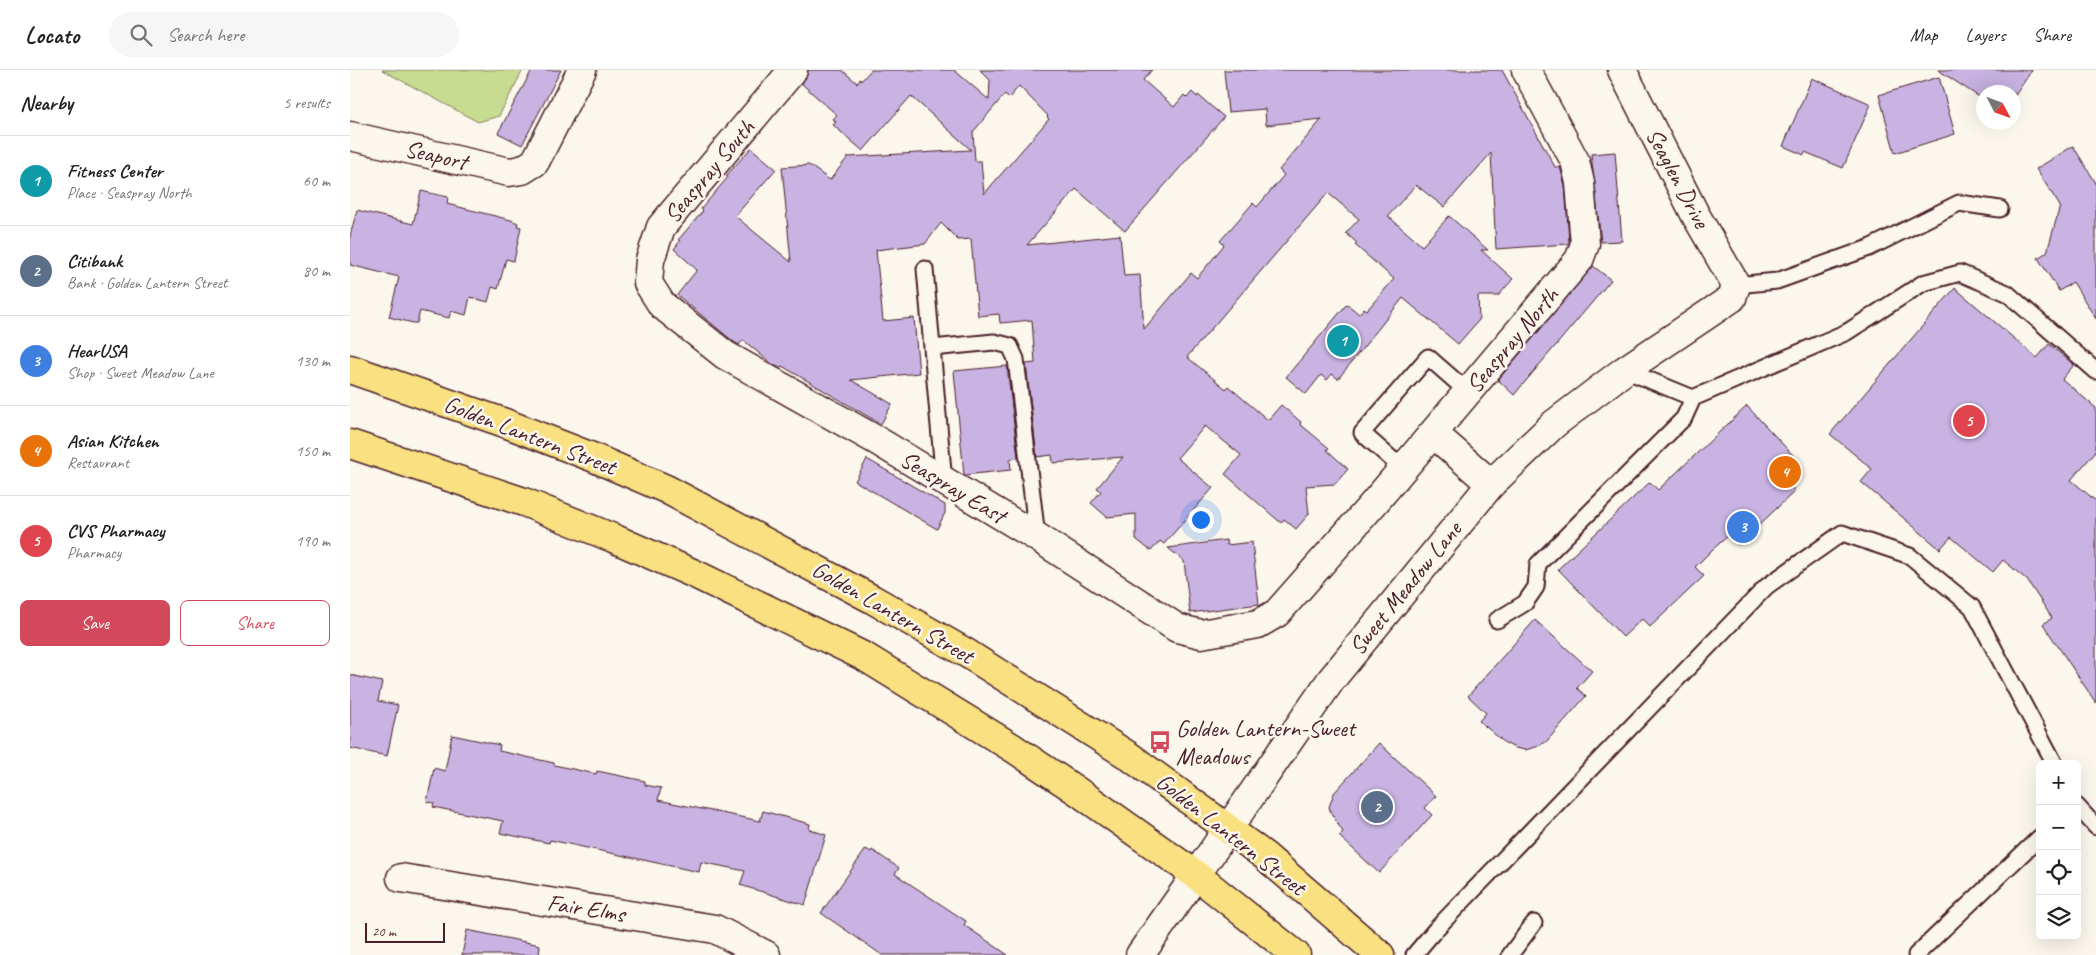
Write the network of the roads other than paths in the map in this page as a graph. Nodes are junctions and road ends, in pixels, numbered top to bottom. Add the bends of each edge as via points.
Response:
1 (582, 70) edge
2 (793, 70) edge
3 (1526, 70) edge
4 (1622, 70) edge
5 (350, 136) edge
6 (2000, 209) dead end
7 (925, 269) dead end
8 (648, 283) joint
9 (1736, 285) junction
10 (932, 348) junction
11 (350, 369) edge
12 (1624, 370) junction
13 (2096, 370) edge
14 (1468, 392) junction
15 (1693, 398) junction
16 (1432, 434) junction
17 (350, 444) edge
18 (1403, 468) junction
19 (944, 482) junction
20 (1491, 484) junction
21 (1036, 537) junction
22 (1278, 612) joint
23 (1497, 620) dead end
24 (2053, 760) edge
25 (2081, 810) edge
26 (2096, 827) edge
27 (1228, 828) junction
28 (2036, 841) edge
29 (1196, 875) junction
30 (401, 878) dead end
31 (1534, 923) dead end
32 (766, 955) edge
33 (1140, 955) edge
34 (1296, 955) edge
35 (1380, 955) edge
36 (1414, 955) edge
37 (1510, 955) edge
38 (1916, 955) edge

1 - 5 street, Seaport via 535,162 522,170 509,172
2 - 8 street, Seaspray South via 661,227 650,260
3 - 14 street, Seaspray North via 1575,161 1585,244 1580,260
4 - 9 street, Seaglen Drive via 1695,214
6 - 9 lane via 1959,203 1869,248 1777,281
7 - 10 lane
8 - 19 street, Seaspray East via 662,306 725,355
9 - 12 street, Sweet Meadow Lane via 1732,298
10 - 19 lane
10 - 21 lane via 994,342 1010,346 1016,359
11 - 27 main road, Golden Lantern Street via 592,456 772,544 968,654 1129,756
12 - 15 lane
12 - 20 street, Sweet Meadow Lane via 1554,424
13 - 15 lane via 2007,293 1960,273 1924,283 1847,332
14 - 16 street, Seaspray North
14 - 18 lane via 1428,357 1362,433
15 - 23 lane via 1684,418 1538,564 1536,587 1526,603
16 - 18 street, Seaspray North
16 - 20 street
17 - 29 main road via 524,502 613,538 697,575 865,658 1013,748
18 - 22 street, Seaspray North
19 - 21 street, Seaspray East
20 - 27 street, Sweet Meadow Lane via 1341,666
21 - 22 street, Seaspray East via 1177,628 1201,634 1258,624
24 - 36 lane via 1972,607 1910,556 1842,532 1767,586
25 - 26 lane
27 - 29 street, Sweet Meadow Lane
27 - 35 main road, Golden Lantern Street
28 - 38 lane
29 - 33 street, Sweet Meadow Lane
29 - 34 main road
30 - 32 street, Fair Elms via 715,929
31 - 37 lane

